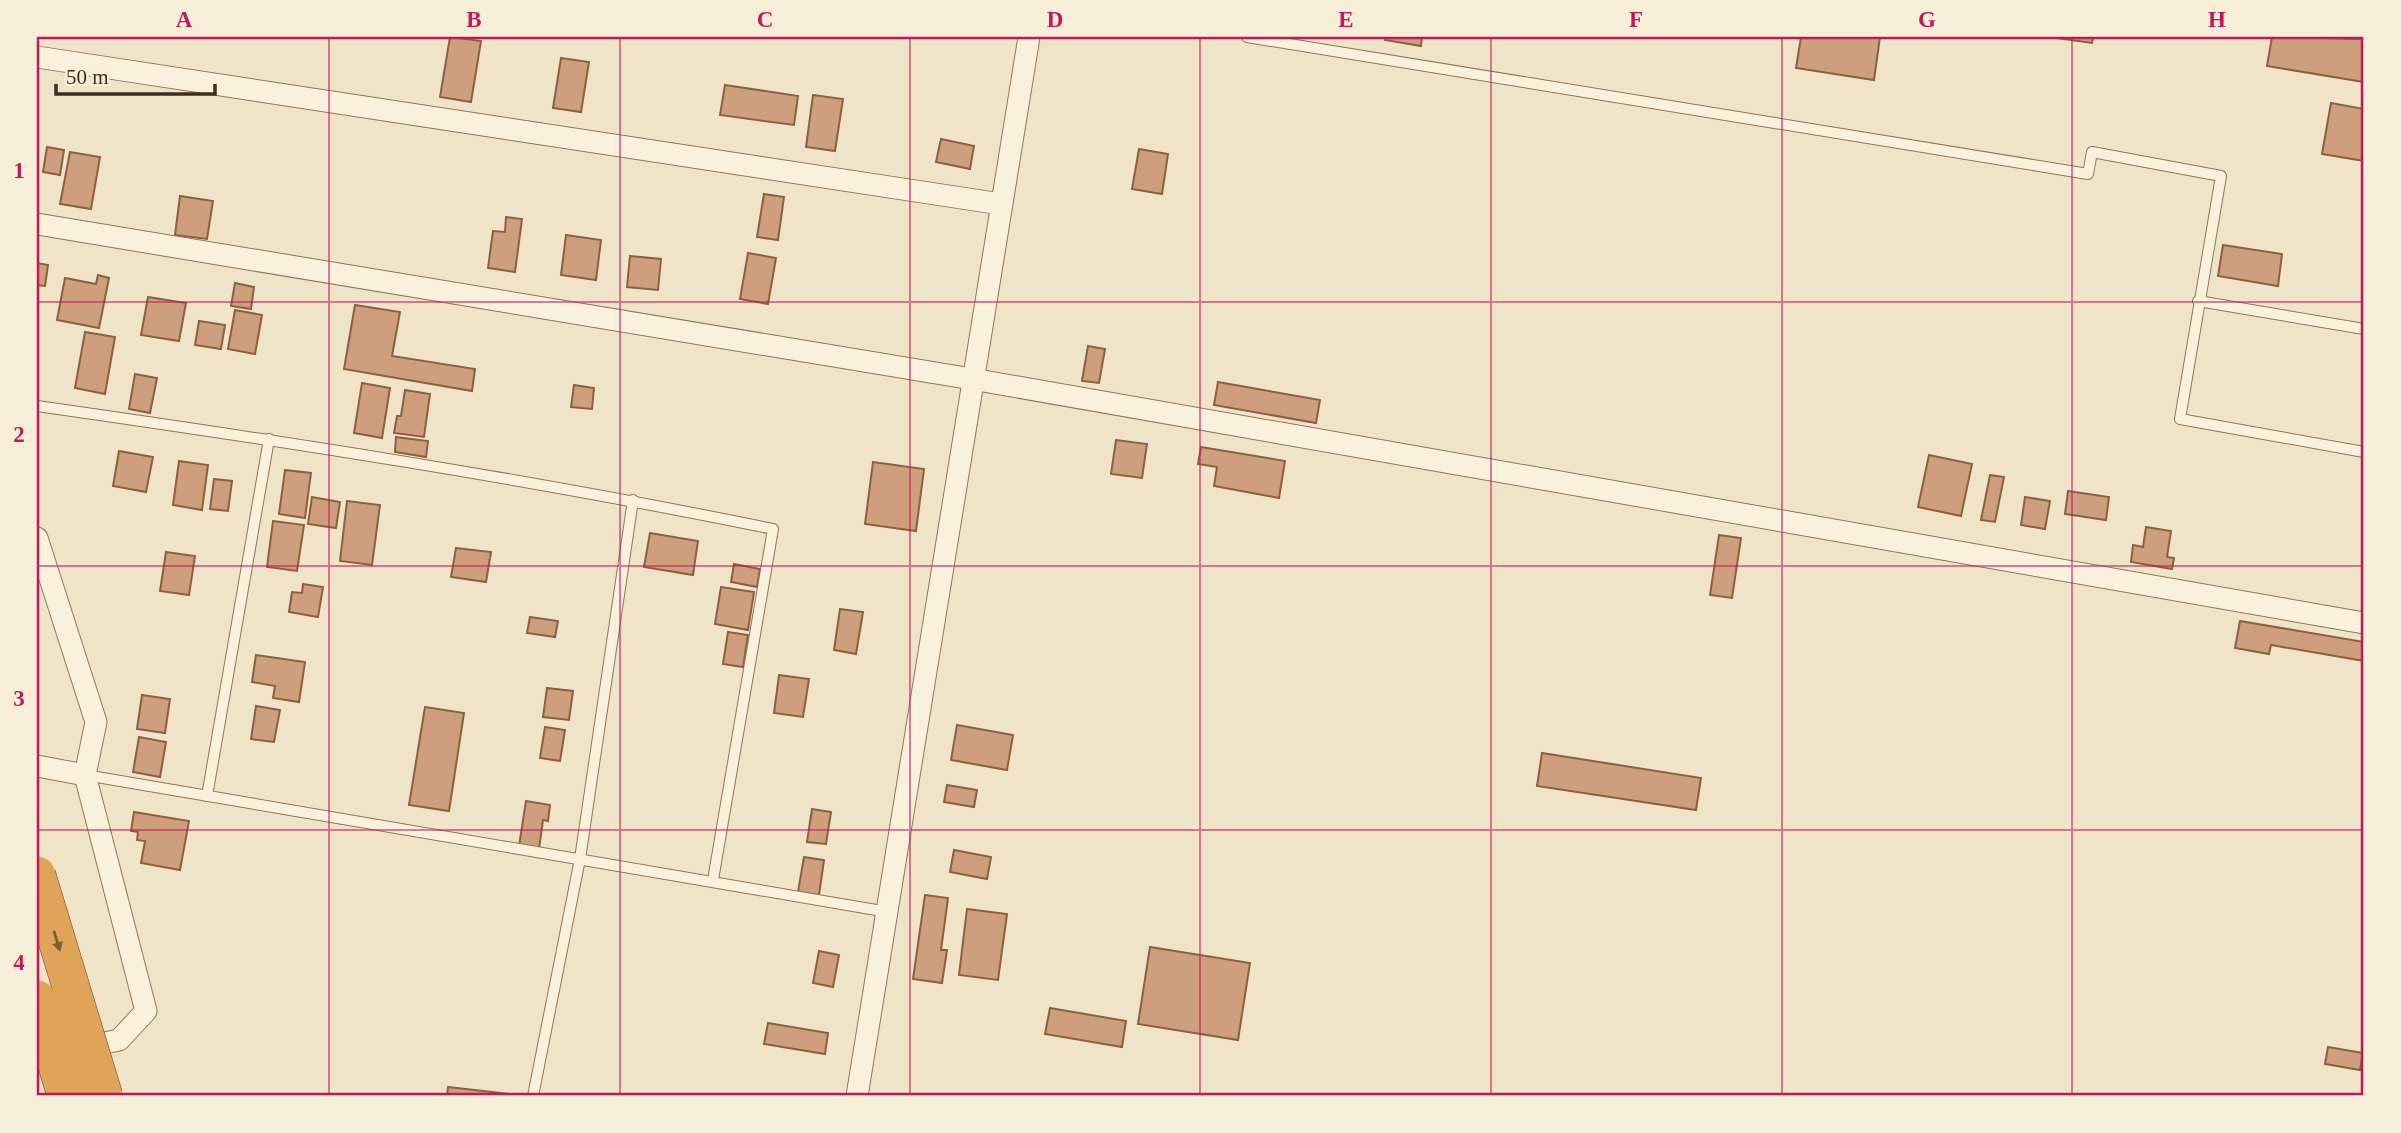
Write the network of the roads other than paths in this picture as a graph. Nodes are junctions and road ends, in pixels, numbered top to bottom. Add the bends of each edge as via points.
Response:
1 (1029, 37) edge
2 (1247, 37) edge
3 (37, 57) edge
4 (1001, 204) junction
5 (37, 224) edge
6 (2198, 301) junction
7 (2364, 329) edge
8 (972, 379) junction
9 (37, 406) edge
10 (269, 439) junction
11 (2364, 452) edge
12 (633, 500) junction
13 (37, 538) edge
14 (2364, 623) edge
15 (37, 766) edge
16 (85, 775) junction
17 (207, 796) junction
18 (580, 859) junction
19 (37, 876) edge
20 (713, 880) junction
21 (888, 912) junction
22 (37, 999) edge
23 (37, 1057) edge
24 (66, 1096) edge
25 (104, 1096) edge
26 (533, 1096) edge
27 (857, 1096) edge

1 - 4 street
2 - 6 lane via 2088,174 2092,152 2221,176
3 - 4 street
4 - 8 street
5 - 8 street
6 - 7 lane
6 - 11 lane via 2180,419
8 - 14 street
8 - 21 street
9 - 10 lane
10 - 12 lane
10 - 17 lane
12 - 18 lane
12 - 20 lane via 773,529
13 - 16 street via 96,722
15 - 16 street
16 - 17 lane
16 - 23 street via 146,1011 119,1040
17 - 18 lane
18 - 20 lane
18 - 26 lane
19 -> 25 highway, bridge
20 - 21 lane
21 - 27 street
22 - 24 highway, bridge

